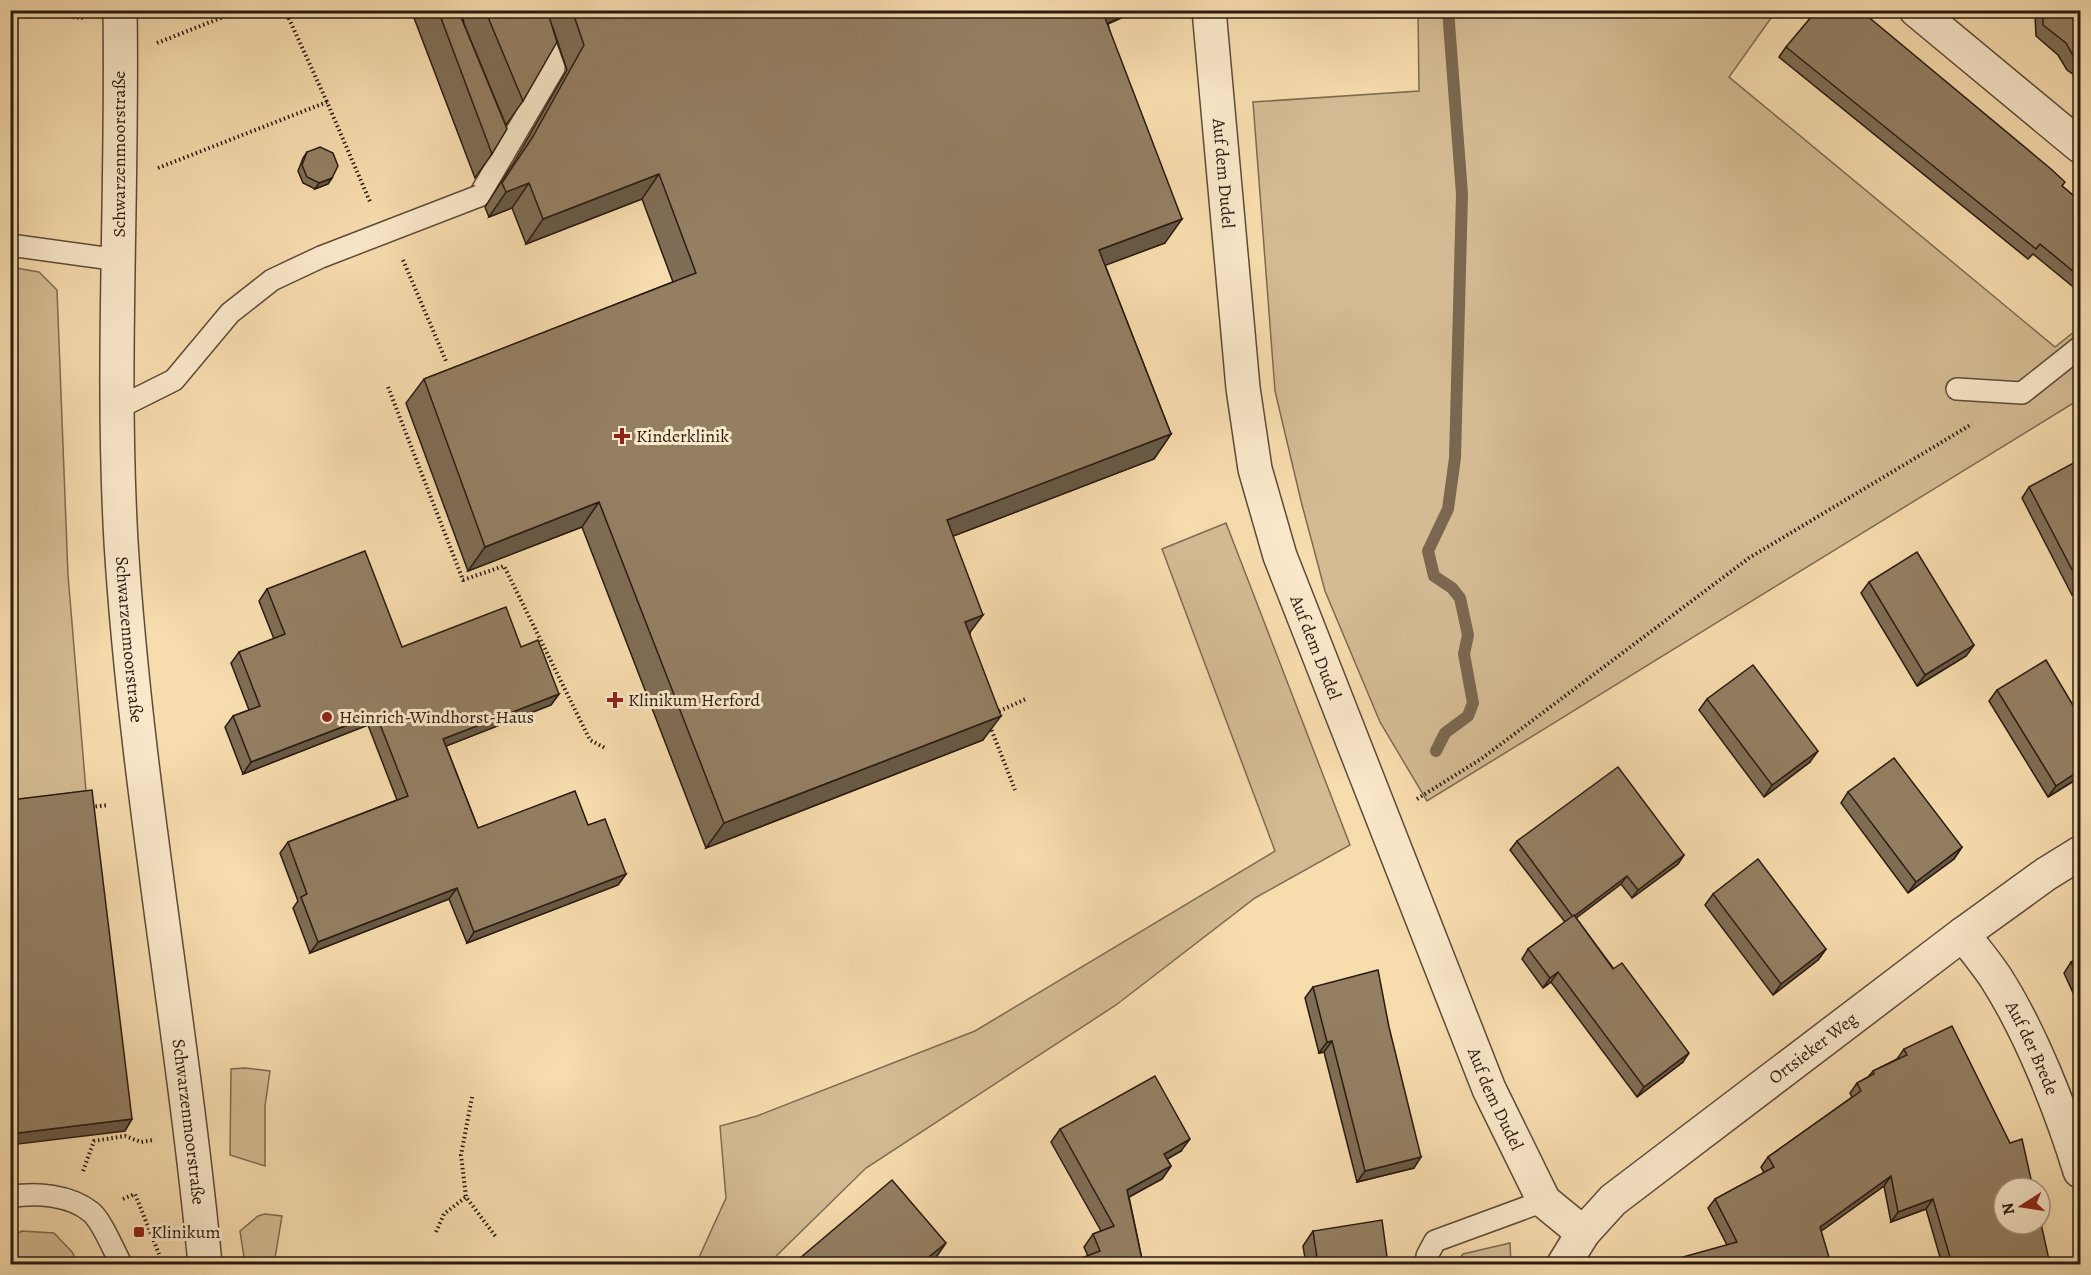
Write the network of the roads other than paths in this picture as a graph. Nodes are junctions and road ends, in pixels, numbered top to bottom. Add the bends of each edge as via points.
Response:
1 (120, 10) edge
2 (533, 10) edge
3 (1209, 10) edge
4 (1917, 10) edge
5 (495, 134) edge
6 (2080, 146) edge
7 (504, 155) junction
8 (10, 244) edge
9 (118, 260) junction
10 (2080, 347) edge
11 (1957, 389) dead end
12 (116, 409) junction
13 (2080, 853) edge
14 (1963, 934) junction
15 (2080, 1171) edge
16 (10, 1197) edge
17 (1544, 1201) junction
18 (1582, 1233) junction
19 (121, 1264) edge
20 (205, 1264) edge
21 (1427, 1264) edge
22 (1564, 1264) edge

1 - 9 street, Schwarzenmoorstraße
2 - 7 lane via 554,68
3 - 17 street, Auf dem Dudel via 1243,388 1255,469 1280,556 1489,1089
4 - 6 street
5 - 7 lane
7 - 12 lane, bridge via 479,196 272,280 230,313 174,380
8 - 9 lane
9 - 12 street, Schwarzenmoorstraße
10 - 11 lane via 2022,393
12 - 20 street, Schwarzenmoorstraße via 122,544 147,799
13 - 14 street, Ortsieker Weg
14 - 15 street, Auf der Brede via 1996,979 2034,1052 2069,1134
14 - 18 street, Ortsieker Weg via 1613,1200
16 - 19 lane via 27,1194 61,1198 92,1212
17 - 18 street, Auf dem Dudel
17 - 21 lane via 1435,1241
18 - 22 street, Ortsieker Weg

